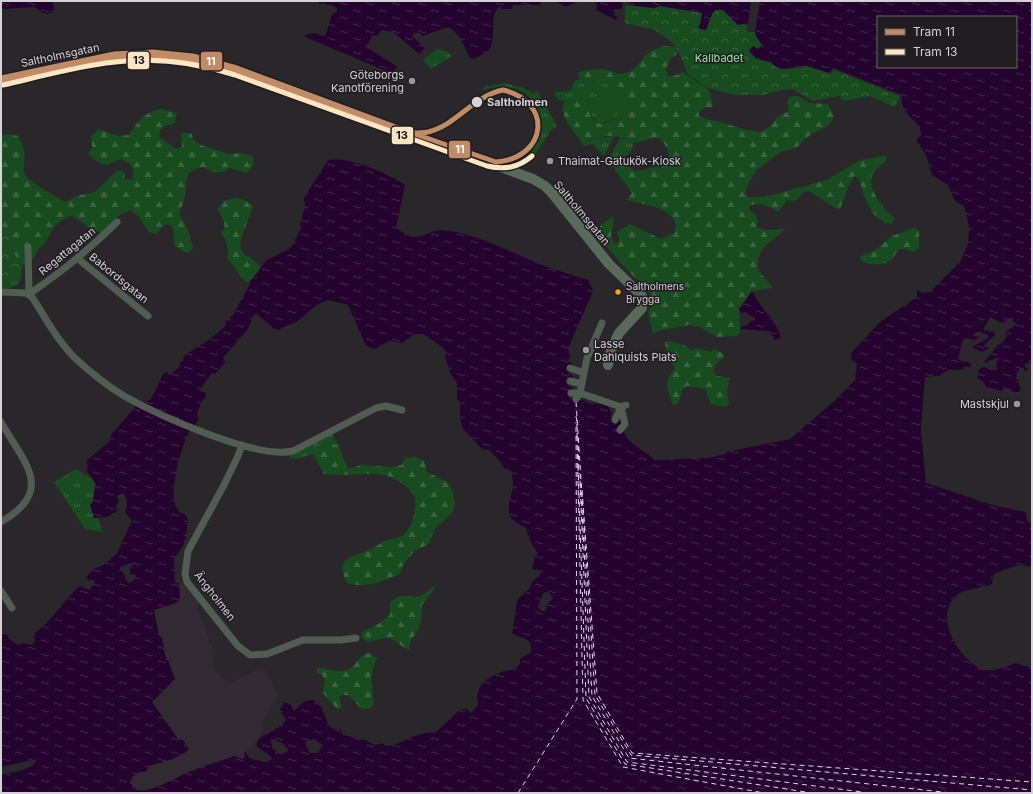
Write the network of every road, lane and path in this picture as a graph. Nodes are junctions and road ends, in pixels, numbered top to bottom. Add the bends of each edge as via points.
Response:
1 (1, 80) edge
2 (117, 222) dead end
3 (28, 247) dead end
4 (77, 258) junction
5 (1, 292) edge
6 (29, 294) junction
7 (148, 316) dead end
8 (602, 323) dead end
9 (608, 365) dead end
10 (570, 368) dead end
11 (584, 373) junction
12 (570, 381) dead end
13 (582, 384) junction
14 (571, 393) dead end
15 (580, 393) junction
16 (576, 399) dead end
17 (624, 406) junction
18 (402, 410) dead end
19 (615, 420) dead end
20 (1, 422) edge
21 (620, 430) dead end
22 (242, 445) junction
23 (1, 522) edge
24 (1, 591) edge
25 (12, 608) dead end
26 (356, 638) dead end

1 - 9 street, Saltholmsgatan via 115,56 152,54 193,58 237,70 533,179 552,193 609,264 642,296 642,308 619,333 611,350
2 - 4 street, Regattagatan
3 - 6 street
4 - 6 street, Regattagatan
4 - 7 street, Babordsgatan
5 - 6 street
6 - 22 street via 77,359 124,396 204,434
8 - 11 street via 587,358
10 - 11 street
11 - 13 street
12 - 13 street
13 - 15 street
14 - 15 street
15 - 16 street
15 - 17 street via 595,400
17 - 19 street
17 - 21 street via 625,424
18 - 22 street via 386,406 376,408 285,453
20 - 23 street via 33,482 28,499
22 - 26 street, Ängholmen via 230,474 188,551 185,574 187,582 238,646 250,655 267,654 303,640
24 - 25 street

